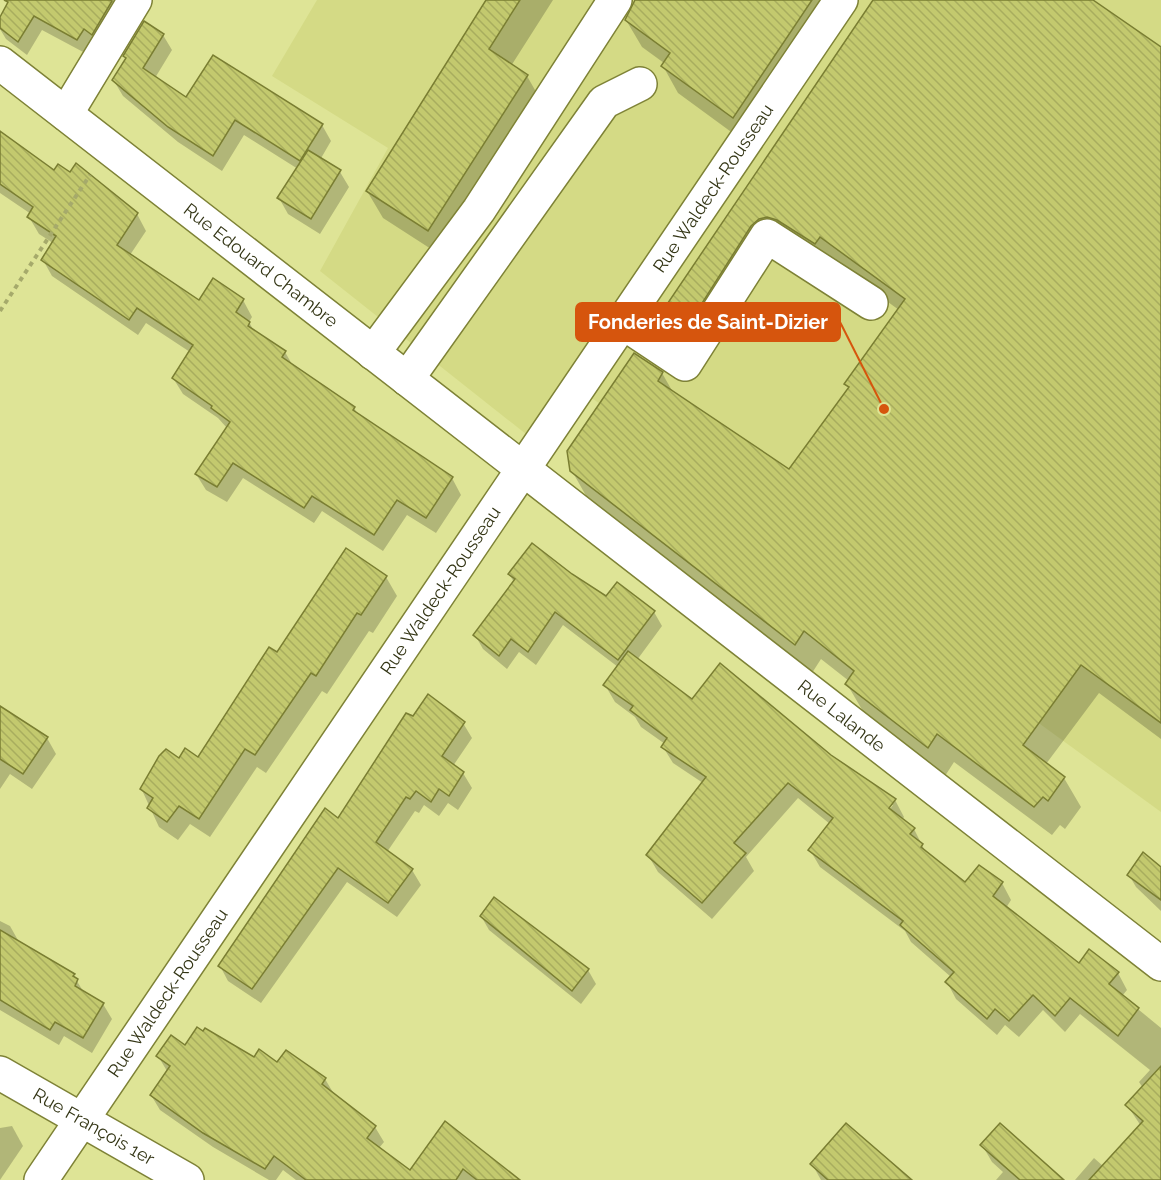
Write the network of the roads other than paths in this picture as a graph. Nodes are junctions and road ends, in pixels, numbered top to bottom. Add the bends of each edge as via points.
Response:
1 (135, 0) edge
2 (615, 0) edge
3 (841, 0) edge
4 (0, 63) edge
5 (640, 84) dead end
6 (66, 114) junction
7 (871, 303) dead end
8 (622, 322) junction
9 (374, 353) junction
10 (407, 379) junction
11 (522, 468) junction
12 (1161, 964) edge
13 (0, 1073) edge
14 (81, 1119) junction
15 (42, 1180) edge
16 (187, 1180) edge

1 - 6 street
2 - 9 street via 479,210
3 - 8 street, Rue Waldeck-Rousseau
4 - 6 street, Rue Edouard Chambre
5 - 10 street via 604,102
6 - 9 street, Rue Edouard Chambre
7 - 8 street via 767,236 685,364
8 - 11 street, Rue Waldeck-Rousseau
9 - 10 street, Rue Edouard Chambre
10 - 11 street, Rue Edouard Chambre
11 - 12 street, Rue Lalande
11 - 14 street, Rue Waldeck-Rousseau
13 - 14 street, Rue François 1er
14 - 15 street, Rue Waldeck-Rousseau
14 - 16 street, Rue François 1er

